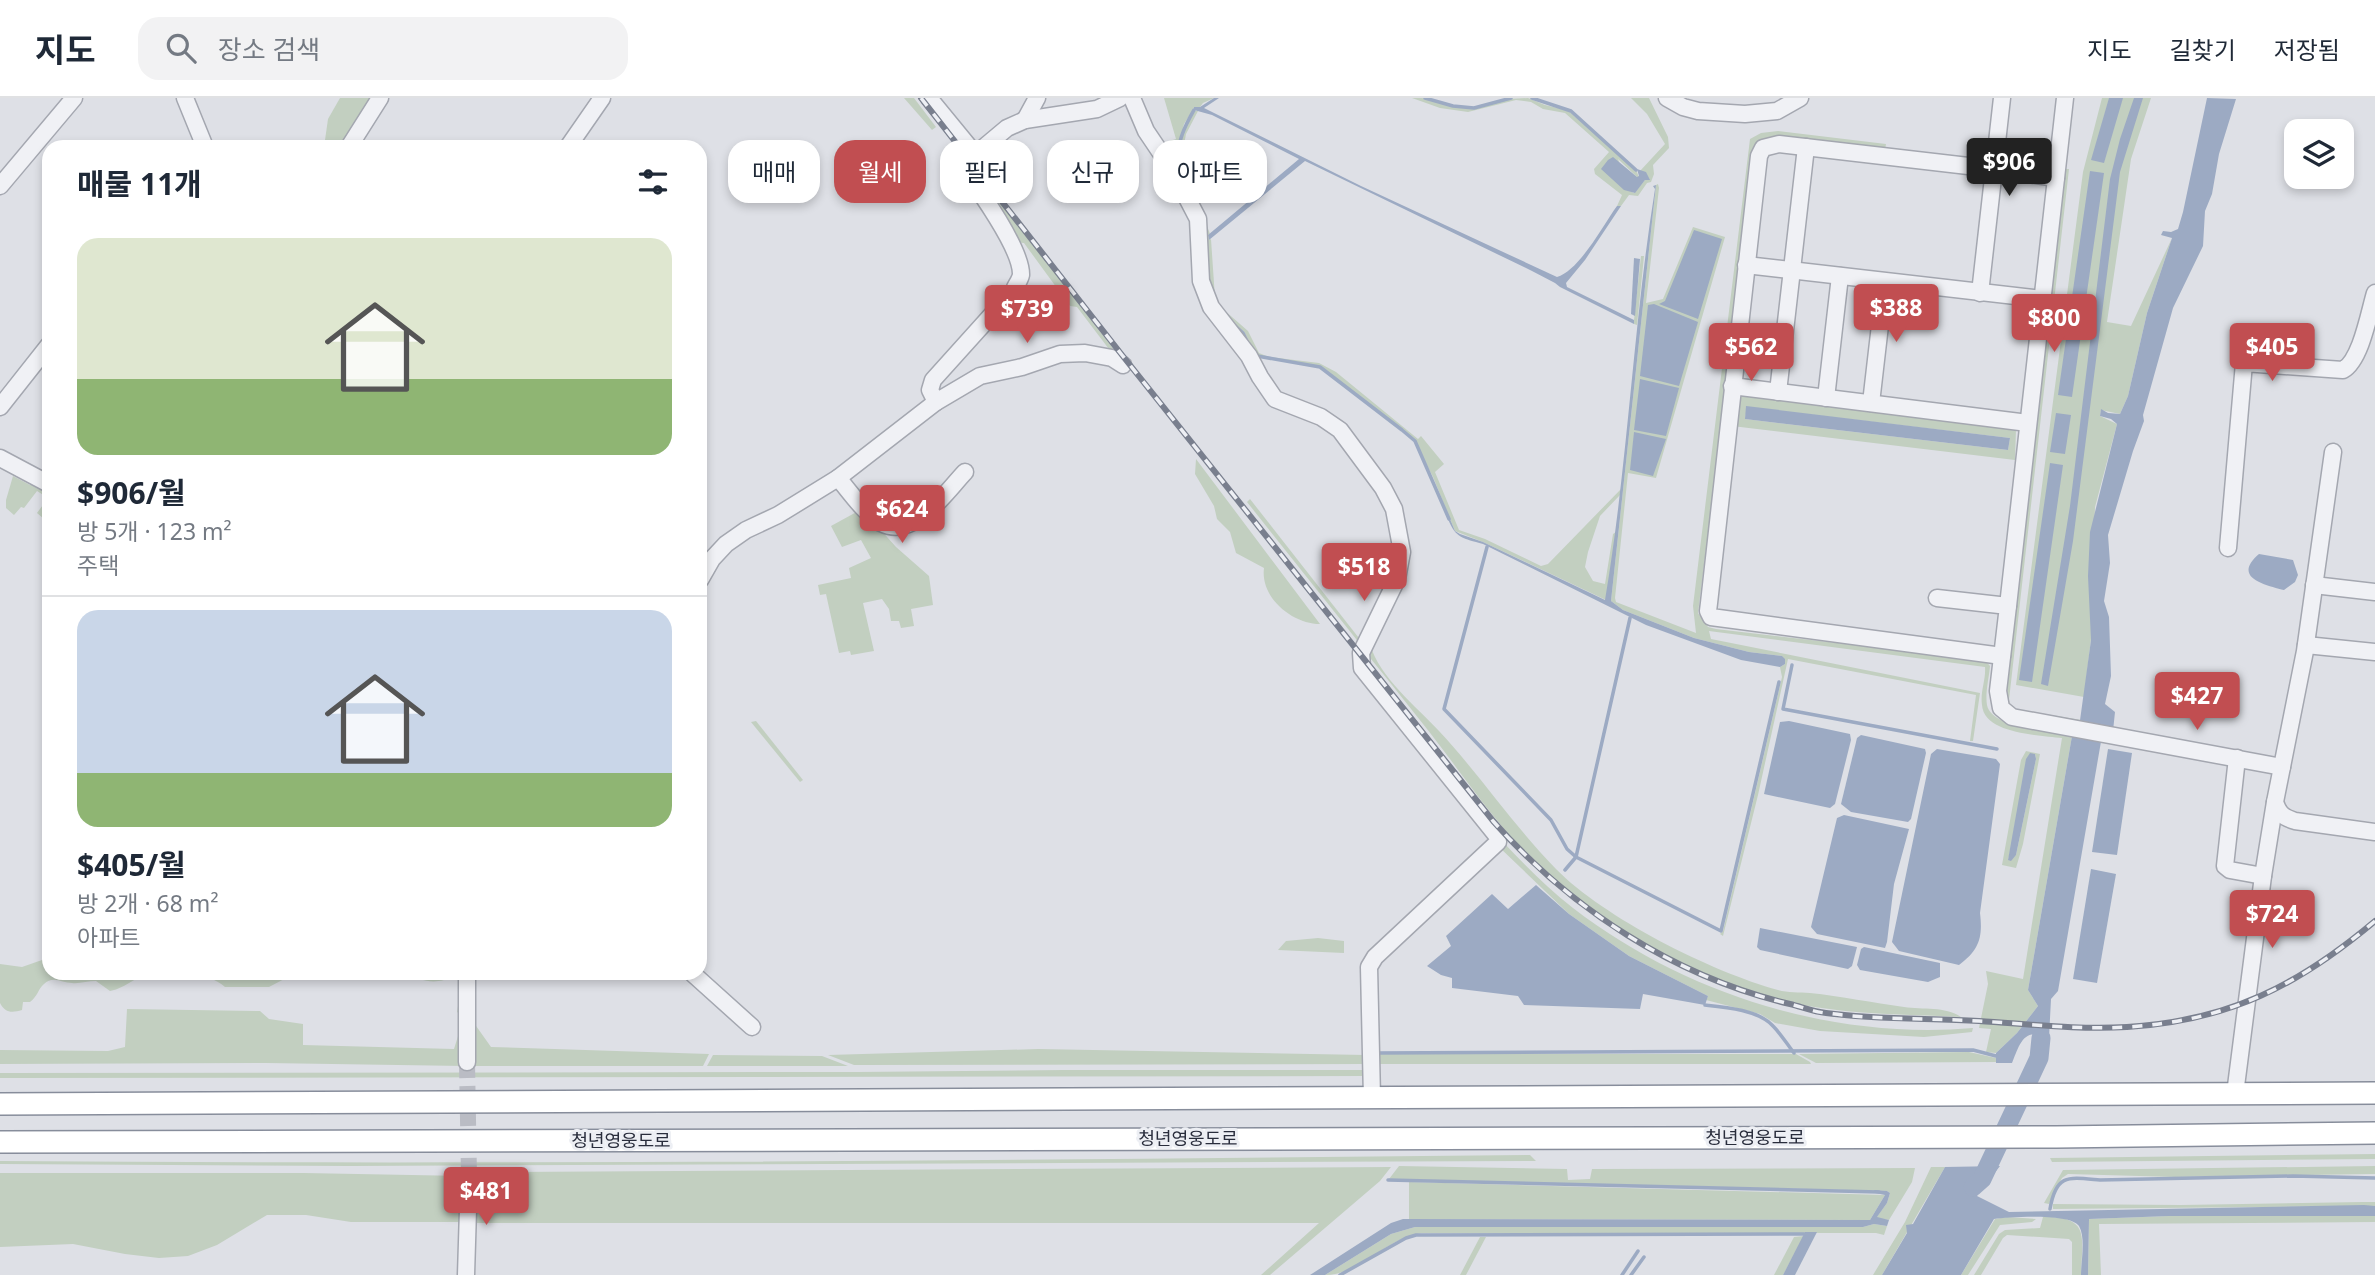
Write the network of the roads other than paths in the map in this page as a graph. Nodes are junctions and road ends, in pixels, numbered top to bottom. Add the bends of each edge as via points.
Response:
1 (74, 98) edge
2 (185, 98) edge
3 (380, 98) edge
4 (602, 98) edge
5 (929, 98) edge
6 (1037, 98) edge
7 (1120, 98) edge
8 (1132, 98) edge
9 (1667, 98) edge
10 (1750, 98) edge
11 (1800, 98) edge
12 (2002, 98) edge
13 (2066, 98) edge
14 (1762, 113) junction
15 (1025, 120) junction
16 (202, 140) edge
17 (353, 140) edge
18 (573, 140) edge
19 (964, 140) edge
20 (992, 140) edge
21 (1806, 147) junction
22 (1994, 169) junction
23 (2056, 178) junction
24 (0, 186) edge
25 (988, 203) edge
26 (1746, 265) junction
27 (1792, 271) junction
28 (1840, 276) junction
29 (1885, 282) junction
30 (1980, 293) junction
31 (2375, 293) edge
32 (2042, 299) junction
33 (42, 354) edge
34 (1123, 365) dead end
35 (1732, 387) junction
36 (1778, 392) junction
37 (1826, 398) junction
38 (936, 402) junction
39 (1871, 403) junction
40 (0, 407) edge
41 (2028, 423) junction
42 (2333, 452) dead end
43 (3, 465) edge
44 (964, 472) dead end
45 (838, 478) junction
46 (42, 481) edge
47 (2228, 548) dead end
48 (707, 568) edge
49 (2314, 585) junction
50 (2375, 592) edge
51 (1937, 598) dead end
52 (2008, 606) junction
53 (2306, 645) junction
54 (2375, 652) edge
55 (2002, 656) junction
56 (2237, 758) junction
57 (2282, 767) junction
58 (2275, 802) junction
59 (2375, 832) edge
60 (2263, 876) junction
61 (467, 980) edge
62 (700, 980) edge
63 (752, 1027) dead end
64 (467, 1062) tunnel mouth
65 (2375, 1093) edge
66 (2235, 1094) junction
67 (1372, 1098) junction
68 (0, 1104) edge
69 (2375, 1133) edge
70 (0, 1142) edge
71 (469, 1177) tunnel mouth
72 (466, 1275) edge

1 - 24 street
2 - 16 street
3 - 17 street
4 - 18 street
5 - 19 street
6 - 15 street
7 - 15 street via 1097,109
8 - 67 street via 1146,131 1198,219 1201,281 1211,307 1275,399 1321,417 1340,430 1394,509 1402,552 1397,579 1361,653 1362,668 1497,835 1498,842 1369,967
9 - 14 street via 1698,111
10 - 14 street
11 - 14 street via 1777,111
12 - 22 street
13 - 23 street
15 - 20 street
21 - 22 street
21 - 26 street via 1763,148
21 - 27 street
22 - 23 street
22 - 30 street
23 - 32 street
25 - 38 street via 1018,260 1021,277 933,380 930,390
26 - 27 street
26 - 35 street
27 - 28 street
27 - 36 street
28 - 29 street
28 - 37 street
29 - 30 street
29 - 39 street
30 - 32 street
31 - 47 street via 2351,366 2343,370 2244,363
32 - 41 street
33 - 40 street
34 - 38 street via 1085,353 1060,354 980,376
35 - 36 street
35 - 55 street via 1708,611 1711,617
36 - 37 street
37 - 39 street
38 - 45 street
39 - 41 street
41 - 52 street
42 - 49 street
43 - 46 street
44 - 45 street via 912,523 895,528 868,513
45 - 48 street via 746,530 726,544
49 - 50 street
49 - 53 street
51 - 52 street
52 - 55 street
53 - 54 street
53 - 57 street
55 - 56 street via 1998,700 2006,713 2019,720
56 - 57 street
56 - 60 street via 2225,866
57 - 58 street
58 - 59 street via 2284,818
58 - 60 street
60 - 66 street
61 - 64 street
62 - 63 street
65 - 66 highway
66 - 67 highway
67 - 68 highway
69 - 70 highway, 청년영웅도로
71 - 72 street

